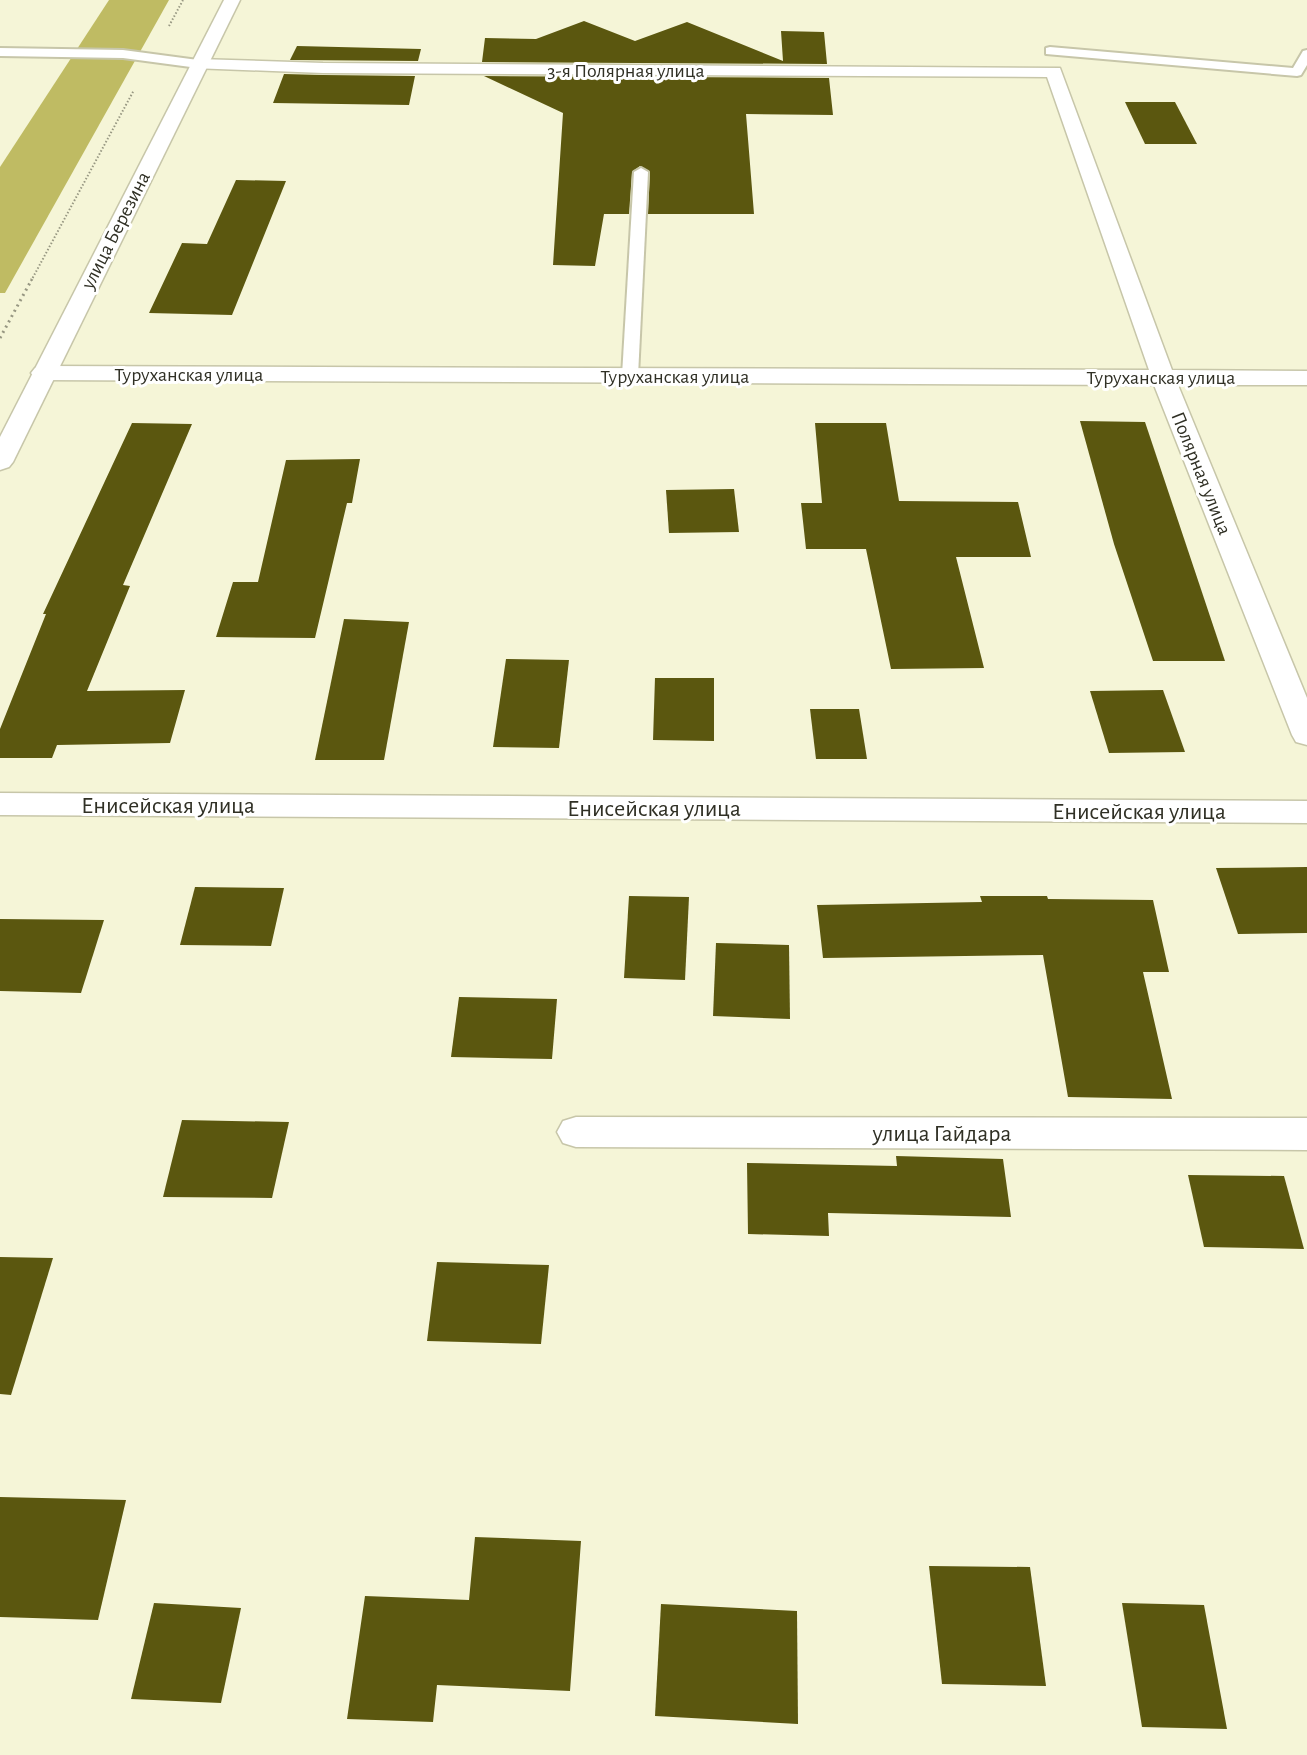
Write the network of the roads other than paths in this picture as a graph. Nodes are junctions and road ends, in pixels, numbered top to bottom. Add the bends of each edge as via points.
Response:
1 (232, 0) edge
2 (0, 52) edge
3 (1307, 54) edge
4 (1052, 62) junction
5 (198, 64) junction
6 (641, 172) dead end
7 (43, 373) junction
8 (630, 376) junction
9 (1163, 377) junction
10 (1307, 378) edge
11 (1, 456) edge
12 (1307, 735) edge
13 (0, 804) edge
14 (1307, 812) edge
15 (576, 1132) dead end
16 (1307, 1134) edge

1 - 5 street, улица Березина
2 - 5 lane via 123,54
3 - 4 lane via 1298,72
4 - 5 street, 3-я Полярная улица via 323,68
4 - 9 street, Полярная улица
5 - 7 street, улица Березина
6 - 8 lane
7 - 8 street, Туруханская улица
7 - 11 street, улица Березина
8 - 9 street, Туруханская улица
9 - 10 street, Туруханская улица
9 - 12 street, Полярная улица
13 - 14 street, Енисейская улица
15 - 16 street, улица Гайдара

